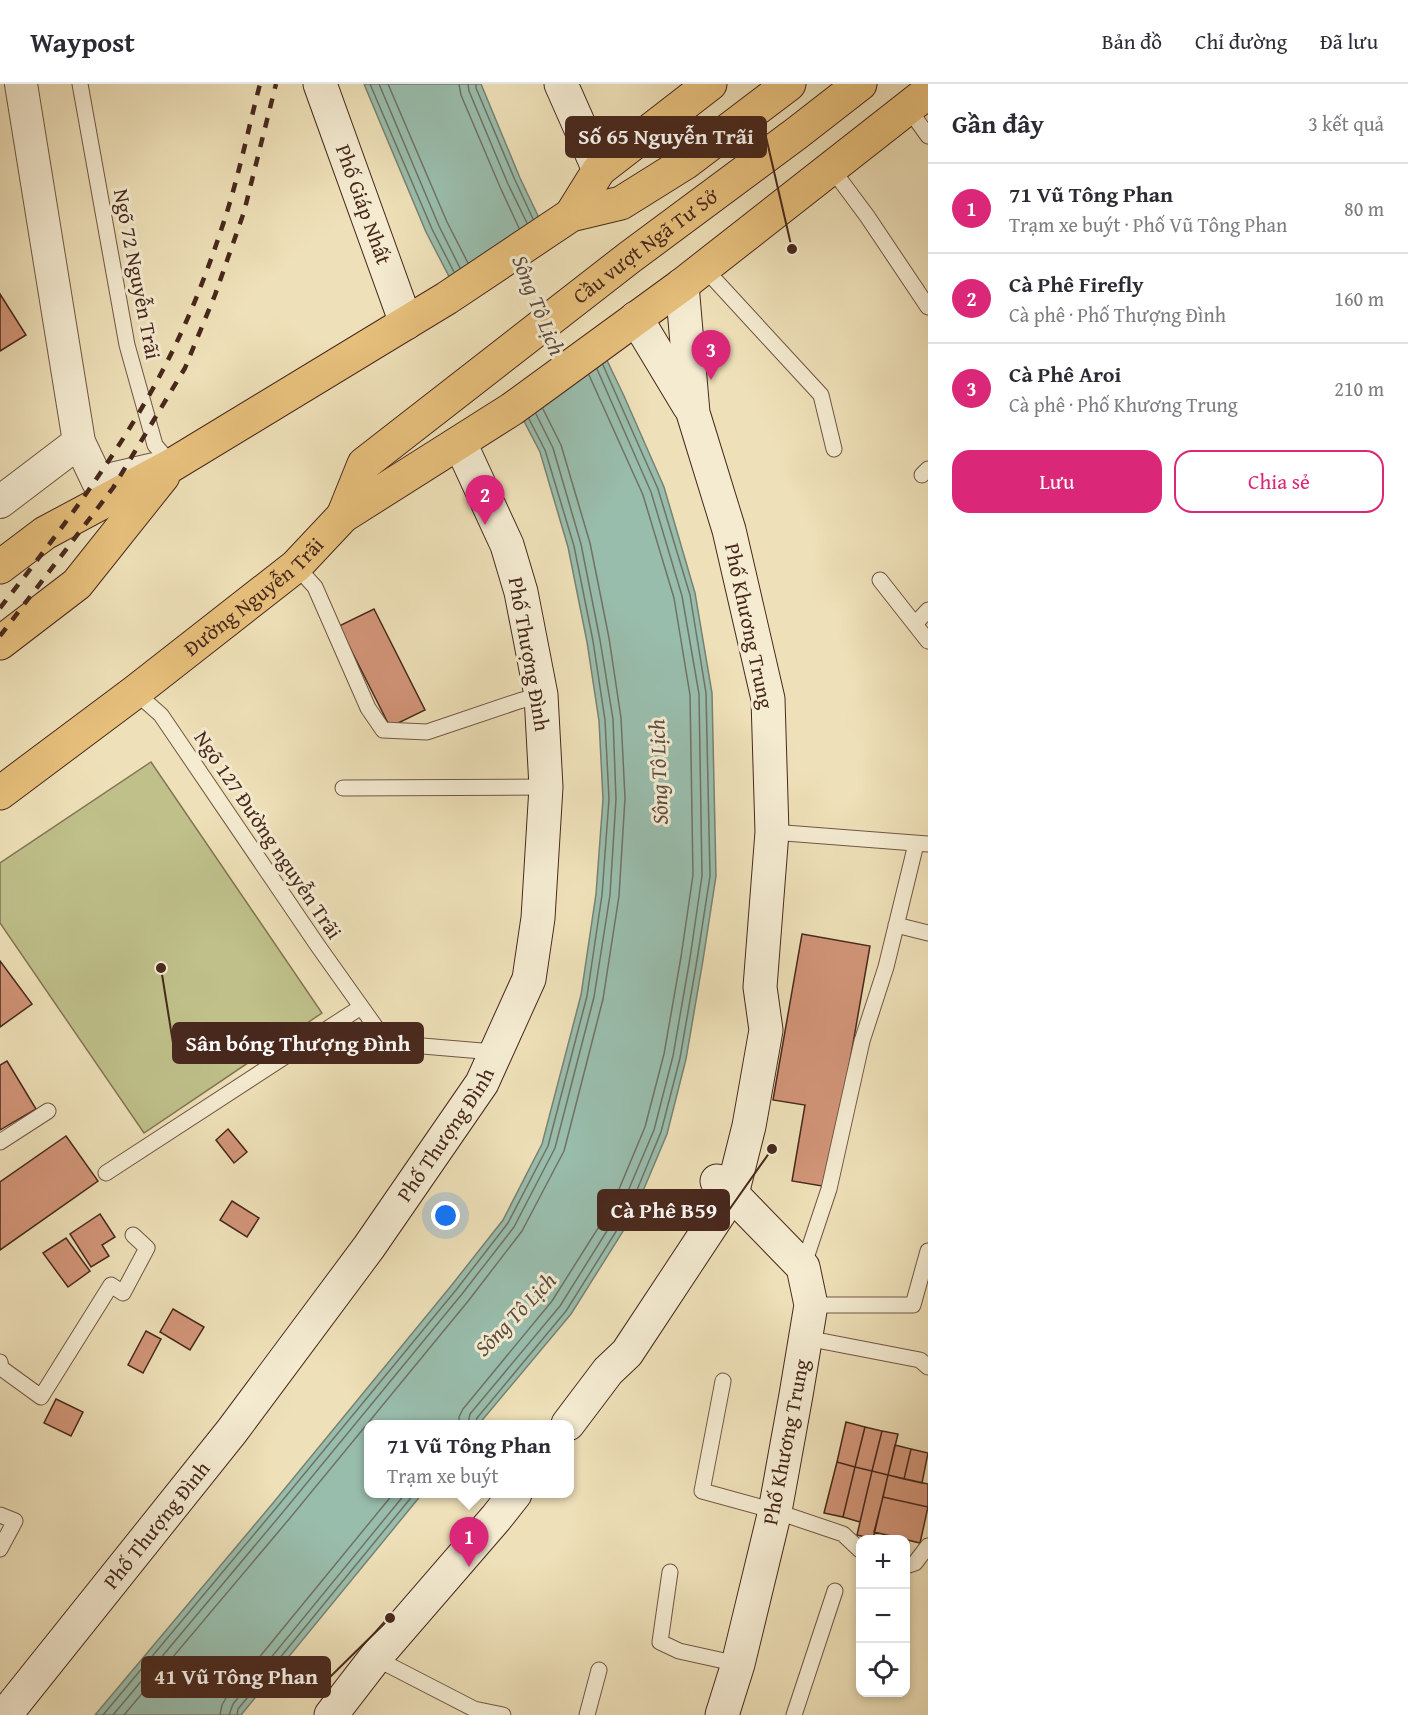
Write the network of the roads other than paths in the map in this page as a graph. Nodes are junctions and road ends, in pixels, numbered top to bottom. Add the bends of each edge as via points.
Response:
1 (21, 84) edge
2 (80, 84) edge
3 (320, 84) edge
4 (561, 84) edge
5 (710, 84) edge
6 (789, 84) edge
7 (860, 84) edge
8 (918, 100) edge
9 (928, 136) edge
10 (832, 169) junction
11 (599, 170) junction
12 (571, 215) junction
13 (693, 277) junction
14 (928, 307) edge
15 (406, 323) junction
16 (628, 324) junction
17 (693, 413) junction
18 (79, 442) junction
19 (460, 442) junction
20 (834, 449) dead end
21 (171, 465) junction
22 (0, 502) edge
23 (343, 516) junction
24 (296, 566) junction
25 (0, 567) edge
26 (880, 580) dead end
27 (928, 610) edge
28 (915, 624) junction
29 (928, 641) edge
30 (0, 643) edge
31 (135, 692) junction
32 (541, 695) junction
33 (546, 787) junction
34 (343, 788) dead end
35 (0, 792) edge
36 (772, 832) junction
37 (922, 844) edge
38 (896, 925) junction
39 (928, 933) edge
40 (361, 1007) junction
41 (495, 1056) junction
42 (48, 1111) dead end
43 (0, 1142) edge
44 (106, 1173) dead end
45 (725, 1187) junction
46 (134, 1235) dead end
47 (928, 1251) edge
48 (803, 1267) junction
49 (811, 1305) junction
50 (806, 1338) junction
51 (0, 1362) edge
52 (928, 1367) edge
53 (723, 1381) dead end
54 (572, 1420) edge
55 (512, 1498) edge
56 (775, 1511) junction
57 (0, 1515) edge
58 (856, 1546) edge
59 (928, 1546) edge
60 (0, 1549) edge
61 (910, 1565) edge
62 (670, 1572) dead end
63 (835, 1590) dead end
64 (375, 1659) junction
65 (738, 1664) junction
66 (599, 1670) dead end
67 (5, 1715) edge
68 (331, 1715) edge
69 (503, 1715) edge
70 (586, 1715) edge
71 (722, 1715) edge
72 (794, 1715) edge

1 - 18 street
2 - 21 lane, Ngõ 72 Nguyễn Trãi via 127,345 155,445
3 - 15 main road, Phố Giáp Nhất
4 - 11 main road
5 - 11 main road
6 - 12 main road, Cầu vượt Ngã Tư Sở via 685,163 621,203
7 - 23 main road, Cầu vượt Ngã Tư Sở via 363,464
8 - 9 lane
8 - 10 main road
10 - 13 main road
10 - 14 lane
11 - 12 main road
12 - 15 main road
13 - 16 main road
13 - 17 main road, Phố Khương Trung
13 - 20 lane via 821,395
15 - 21 main road
16 - 17 main road, Phố Khương Trung
16 - 19 main road, Đường Nguyễn Trãi
17 - 36 main road, Phố Khương Trung via 729,530 768,699
18 - 21 street via 98,482
18 - 22 street
19 - 23 main road, Đường Nguyễn Trãi
19 - 32 main road, Phố Thượng Đình via 507,545 521,592
21 - 25 main road via 45,533
21 - 30 main road via 77,584
23 - 24 main road, Đường Nguyễn Trãi
24 - 31 main road, Đường Nguyễn Trãi
24 - 32 lane via 315,587 368,708 383,730 427,732
26 - 28 lane
27 - 28 lane
28 - 29 lane
31 - 35 main road, Đường Nguyễn Trãi
31 - 40 lane, Ngõ 127 Đường nguyễn Trãi via 161,714
32 - 33 main road, Phố Thượng Đình
33 - 34 lane
33 - 41 main road, Phố Thượng Đình via 538,918 529,979
36 - 37 lane
36 - 45 main road, Phố Khương Trung via 760,987 747,1027
37 - 38 lane
38 - 39 lane
38 - 48 lane via 862,1041 829,1189
40 - 41 lane, Ngõ 127 Đường nguyễn Trãi via 387,1043 482,1051
40 - 44 lane
41 - 67 main road, Phố Thượng Đình via 482,1083 369,1247 232,1431
42 - 43 lane
45 - 48 main road
45 - 54 main road, Phố Khương Trung via 611,1346 608,1371
46 - 51 lane via 147,1248 123,1293 111,1285 41,1397 1,1368
47 - 49 lane via 913,1305
48 - 49 main road, Phố Khương Trung
49 - 50 main road, Phố Khương Trung
50 - 52 lane via 920,1360
50 - 56 main road, Phố Khương Trung
53 - 56 lane via 702,1491
55 - 64 main road
56 - 58 lane via 843,1534
56 - 65 main road, Phố Khương Trung
57 - 60 lane via 15,1521
59 - 61 lane
62 - 65 lane via 660,1642 679,1651
63 - 72 lane
64 - 68 main road
64 - 69 lane via 474,1709
65 - 71 main road, Phố Khương Trung
66 - 70 lane

